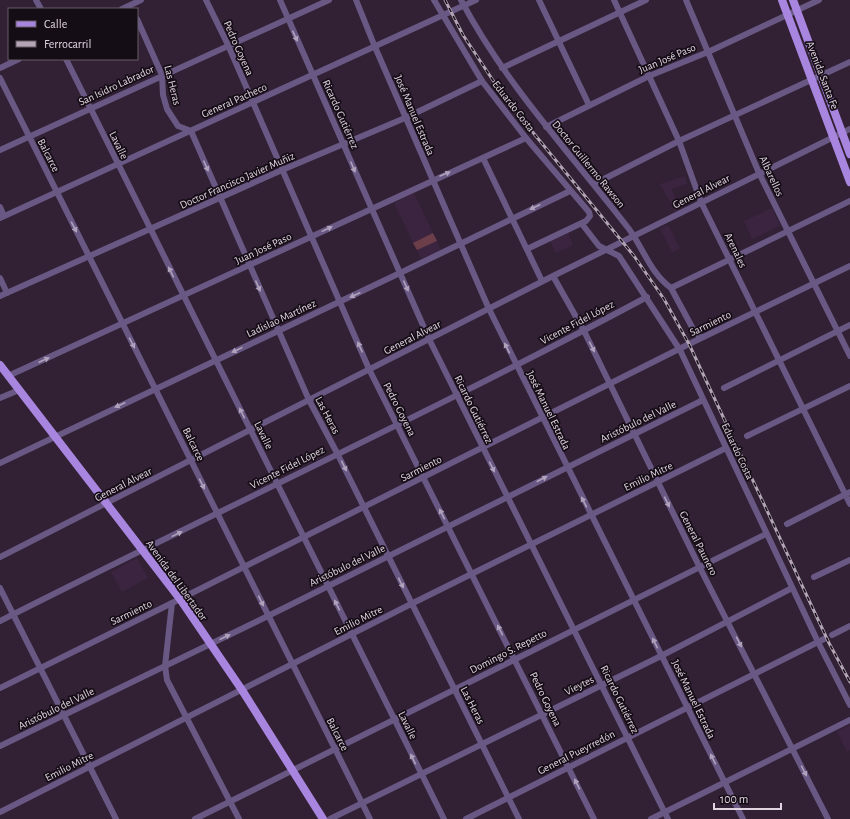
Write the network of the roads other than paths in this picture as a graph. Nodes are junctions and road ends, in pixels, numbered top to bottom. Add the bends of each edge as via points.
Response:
1 (141, 0) edge
2 (206, 0) edge
3 (280, 0) edge
4 (329, 0) edge
5 (356, 0) edge
6 (434, 0) edge
7 (476, 0) edge
8 (539, 0) edge
9 (614, 0) edge
10 (646, 0) edge
11 (686, 0) edge
12 (782, 0) edge
13 (793, 0) edge
14 (819, 0) edge
15 (463, 3) edge
16 (131, 4) edge
17 (797, 11) junction
18 (620, 12) junction
19 (442, 16) junction
20 (788, 16) junction
21 (287, 18) junction
22 (138, 21) edge
23 (559, 42) junction
24 (228, 45) junction
25 (375, 47) junction
26 (708, 52) junction
27 (18, 60) edge
28 (66, 60) edge
29 (850, 62) edge
30 (0, 68) edge
31 (502, 68) junction
32 (162, 75) junction
33 (313, 75) junction
34 (649, 76) junction
35 (821, 76) junction
36 (0, 78) edge
37 (813, 80) junction
38 (482, 81) junction
39 (252, 103) junction
40 (589, 105) junction
41 (90, 108) junction
42 (733, 116) junction
43 (405, 118) junction
44 (546, 127) junction
45 (191, 131) junction
46 (846, 131) edge
47 (834, 136) junction
48 (28, 137) junction
49 (526, 138) junction
50 (679, 141) junction
51 (343, 144) junction
52 (0, 150) edge
53 (850, 154) edge
54 (483, 158) junction
55 (118, 164) junction
56 (282, 170) junction
57 (759, 173) junction
58 (432, 179) junction
59 (850, 182) edge
60 (594, 184) junction
61 (570, 191) junction
62 (56, 192) junction
63 (220, 198) junction
64 (850, 201) edge
65 (701, 202) junction
66 (0, 207) edge
67 (371, 208) junction
68 (2, 217) edge
69 (512, 218) junction
70 (582, 224) junction
71 (151, 230) junction
72 (787, 231) junction
73 (634, 236) junction
74 (311, 237) junction
75 (460, 243) junction
76 (527, 249) junction
77 (606, 250) junction
78 (90, 256) junction
79 (729, 260) junction
80 (249, 265) junction
81 (850, 266) edge
82 (400, 273) junction
83 (553, 276) junction
84 (0, 278) edge
85 (542, 281) junction
86 (814, 284) junction
87 (671, 288) junction
88 (7, 293) junction
89 (0, 296) edge
90 (183, 296) junction
91 (647, 297) junction
92 (339, 302) junction
93 (489, 309) junction
94 (755, 312) junction
95 (123, 324) junction
96 (850, 325) edge
97 (277, 330) junction
98 (584, 331) junction
99 (838, 331) junction
100 (703, 337) junction
101 (429, 339) junction
102 (680, 350) junction
103 (850, 356) edge
104 (215, 360) junction
105 (779, 360) junction
106 (0, 365) edge
107 (516, 366) junction
108 (370, 369) junction
109 (8, 376) junction
110 (611, 384) junction
111 (850, 386) edge
112 (156, 388) junction
113 (724, 388) dead end
114 (19, 390) junction
115 (456, 394) junction
116 (0, 398) edge
117 (309, 400) junction
118 (703, 400) junction
119 (804, 409) junction
120 (542, 419) junction
121 (397, 425) junction
122 (250, 430) junction
123 (634, 434) junction
124 (747, 436) dead end
125 (54, 437) junction
126 (482, 448) junction
127 (726, 448) junction
128 (337, 453) junction
129 (190, 460) junction
130 (0, 463) edge
131 (566, 467) junction
132 (424, 478) junction
133 (657, 482) junction
134 (277, 484) junction
135 (848, 493) edge
136 (508, 497) junction
137 (105, 504) junction
138 (850, 504) edge
139 (364, 508) junction
140 (217, 515) junction
141 (591, 515) junction
142 (787, 524) dead end
143 (448, 527) junction
144 (766, 534) junction
145 (304, 537) junction
146 (531, 544) junction
147 (142, 551) junction
148 (388, 556) junction
149 (0, 557) edge
150 (850, 560) edge
151 (244, 567) junction
152 (700, 568) junction
153 (472, 575) junction
154 (814, 577) dead end
155 (328, 586) junction
156 (0, 588) edge
157 (792, 588) junction
158 (635, 600) junction
159 (176, 601) junction
160 (411, 604) junction
161 (13, 614) junction
162 (268, 616) junction
163 (0, 621) edge
164 (728, 622) junction
165 (850, 626) edge
166 (574, 629) junction
167 (352, 635) junction
168 (832, 635) dead end
169 (824, 639) dead end
170 (818, 642) junction
171 (210, 644) junction
172 (661, 656) junction
173 (515, 659) junction
174 (292, 665) junction
175 (165, 666) junction
176 (39, 668) junction
177 (755, 673) junction
178 (602, 685) junction
179 (0, 688) edge
180 (242, 690) junction
181 (454, 690) junction
182 (850, 705) edge
183 (686, 708) junction
184 (64, 715) junction
185 (542, 715) junction
186 (187, 717) junction
187 (394, 720) junction
188 (850, 720) edge
189 (628, 738) junction
190 (482, 744) junction
191 (0, 746) edge
192 (792, 748) junction
193 (335, 749) junction
194 (90, 766) junction
195 (569, 767) junction
196 (292, 771) junction
197 (421, 774) junction
198 (725, 782) junction
199 (508, 798) junction
200 (230, 802) junction
201 (362, 803) junction
202 (0, 812) edge
203 (665, 812) junction
204 (116, 819) edge
205 (195, 819) edge
206 (239, 819) edge
207 (323, 819) edge
208 (330, 819) edge
209 (370, 819) edge
210 (444, 819) edge
211 (466, 819) edge
212 (519, 819) edge
213 (594, 819) edge
214 (652, 819) edge
215 (668, 819) edge
216 (743, 819) edge
217 (828, 819) edge

1 - 16 street
2 - 24 street, Pedro Goyena
3 - 21 street, Ricardo Gutiérrez
4 - 21 street, San Isidro Labrador
5 - 25 street, José Manuel Estrada
6 - 19 street, Eduardo Costa
7 - 15 street, General Pacheco
8 - 23 street
9 - 18 street, Arenales
10 - 18 street
11 - 26 street, Albarellos
12 - 20 main road, Avenida Santa Fe
13 - 17 main road, Avenida Santa Fe
14 - 17 street, Juan José Paso
15 - 19 street, General Pacheco
15 - 31 street, Doctor Guillermo Rawson
17 - 20 street, Juan José Paso
17 - 35 main road, Avenida Santa Fe
18 - 23 street
18 - 34 street, Arenales
19 - 25 street, General Pacheco
19 - 38 street, Eduardo Costa
20 - 26 street, Juan José Paso
20 - 37 main road, Avenida Santa Fe
21 - 24 street, San Isidro Labrador
21 -> 33 street, Ricardo Gutiérrez
22 - 32 street, Las Heras
23 - 31 street
23 - 40 street
24 - 32 street, San Isidro Labrador
24 - 39 street, Pedro Goyena
25 - 33 street, General Pacheco
25 - 43 street, José Manuel Estrada
26 - 34 street, Juan José Paso
26 - 42 street, Albarellos
27 - 30 street
28 - 41 street, Lavalle
29 - 35 street
31 - 44 street, Doctor Guillermo Rawson
32 - 41 street, San Isidro Labrador
32 - 45 street, Las Heras via 163,95 172,118 181,128
33 - 39 street, General Pacheco
33 - 51 street, Ricardo Gutiérrez
34 - 40 street, Juan José Paso
34 - 50 street, Arenales
35 - 37 street
35 - 46 main road, Avenida Santa Fe
36 - 48 street, Balcarce
37 - 42 street
37 - 47 main road, Avenida Santa Fe
38 - 43 street, Doctor Francisco Javier Muñiz
38 - 49 street, Eduardo Costa
39 - 45 street, General Pacheco
39 - 56 street, Pedro Goyena
40 - 44 street, Juan José Paso
41 - 48 street, San Isidro Labrador
41 - 55 street, Lavalle
42 - 50 street
42 - 57 street, Albarellos
43 - 51 street, Doctor Francisco Javier Muñiz
43 - 58 street, José Manuel Estrada
44 - 60 street, Doctor Guillermo Rawson
45 - 55 street, General Pacheco
45 -> 63 street, Las Heras
46 - 47 street, General Alvear
46 - 53 main road, Avenida Santa Fe
47 - 57 street, General Alvear
47 - 59 main road, Avenida Santa Fe
48 - 52 street, San Isidro Labrador
48 - 62 street, Balcarce
49 - 54 street, Juan José Paso
49 - 61 street, Eduardo Costa
50 - 60 street
50 - 65 street, Arenales
51 - 56 street, Doctor Francisco Javier Muñiz
51 -> 67 street, Ricardo Gutiérrez
58 -> 54 street, Juan José Paso
54 - 69 street
55 - 62 street, General Pacheco
55 - 71 street, Lavalle
56 - 63 street, Doctor Francisco Javier Muñiz
56 - 74 street, Pedro Goyena
57 - 65 street, General Alvear
57 - 72 street, Albarellos
58 - 67 street, Juan José Paso
58 - 75 street, José Manuel Estrada
60 - 73 street, Doctor Guillermo Rawson
61 -> 69 street, Ladislao Martínez
61 - 70 street, Eduardo Costa via 587,209 590,216
62 - 68 street, General Pacheco
62 -> 78 street, Balcarce
63 - 71 street, Doctor Francisco Javier Muñiz
63 - 80 street, Las Heras
64 - 72 street
65 - 73 street, General Alvear
65 - 79 street, Arenales
66 - 68 street
74 -> 67 street, Juan José Paso
67 - 82 street, Ricardo Gutiérrez
69 - 75 street, Ladislao Martínez
69 - 76 street
70 - 76 street
70 - 77 street, Eduardo Costa via 599,246
71 - 78 street, Doctor Francisco Javier Muñiz
90 -> 71 street, Lavalle
72 - 79 street
72 - 86 street, Albarellos
73 - 77 street, General Alvear
73 - 87 street, Doctor Guillermo Rawson via 656,272
74 - 80 street, Juan José Paso
74 - 92 street, Pedro Goyena
75 - 82 street, Ladislao Martínez
75 - 93 street, José Manuel Estrada
76 - 85 street
77 - 83 street, General Alvear
77 - 91 street, Eduardo Costa via 619,256
78 - 88 street, Doctor Francisco Javier Muñiz
78 - 95 street, Balcarce
79 - 87 street
79 - 94 street, Arenales
80 - 90 street, Juan José Paso
80 -> 97 street, Las Heras
81 - 86 street, Sarmiento
82 -> 92 street, Ladislao Martínez
82 -> 101 street, Ricardo Gutiérrez
83 - 85 street, General Alvear
83 - 98 street, General Paunero
84 - 88 street
85 - 93 street, General Alvear
86 - 94 street, Sarmiento
86 - 99 street, Albarellos
87 - 100 street, Doctor Guillermo Rawson via 696,332
88 - 89 street, Doctor Francisco Javier Muñiz
90 - 95 street, Juan José Paso
90 - 104 street, Lavalle
91 - 98 street, Vicente Fidel López
91 - 102 street, Eduardo Costa
92 - 97 street, Ladislao Martínez
108 -> 92 street, Pedro Goyena
93 - 101 street, General Alvear
107 -> 93 street, José Manuel Estrada
94 - 100 street, Sarmiento
94 - 105 street, Arenales
109 -> 95 street, Juan José Paso
95 -> 112 street, Balcarce
96 - 99 street
97 -> 104 street, Ladislao Martínez
97 - 117 street, Las Heras
98 - 107 street, Vicente Fidel López
98 -> 110 street, General Paunero
99 - 103 street, Albarellos
99 - 105 street
100 - 102 street, Sarmiento
101 - 108 street, General Alvear
101 - 115 street, Ricardo Gutiérrez
102 - 110 street, Sarmiento
102 - 118 street, Eduardo Costa
104 - 112 street, Ladislao Martínez
122 -> 104 street, Lavalle
105 - 113 street
105 - 119 street, Arenales
106 - 109 main road, Avenida del Libertador
107 - 115 street, Vicente Fidel López
107 - 120 street, José Manuel Estrada
108 - 117 street, General Alvear
108 - 121 street, Pedro Goyena
109 - 114 main road, Avenida del Libertador
110 - 120 street, Sarmiento
110 - 123 street, General Paunero
111 - 119 street
112 -> 125 street, Ladislao Martínez
112 - 129 street, Balcarce
114 - 116 street
114 - 125 main road, Avenida del Libertador
115 - 121 street, Vicente Fidel López
115 - 126 street, Ricardo Gutiérrez
117 - 122 street, General Alvear
117 - 128 street, Las Heras
118 - 123 street, Aristóbulo del Valle
118 - 127 street, Eduardo Costa
119 - 124 street
119 - 135 street, Arenales
120 - 126 street, Sarmiento
120 - 131 street, José Manuel Estrada
121 - 128 street, Vicente Fidel López
121 - 132 street, Pedro Goyena
122 - 129 street, General Alvear
122 - 134 street, Lavalle
123 - 131 street, Aristóbulo del Valle
123 - 133 street, General Paunero
125 - 130 street, Ladislao Martínez
125 - 137 main road, Avenida del Libertador
126 - 132 street, Sarmiento
126 -> 136 street, Ricardo Gutiérrez
127 - 133 street, Emilio Mitre
127 - 144 street, Eduardo Costa
128 - 134 street, Vicente Fidel López
128 -> 139 street, Las Heras
129 - 137 street, General Alvear
129 -> 140 street, Balcarce
136 -> 131 street, Aristóbulo del Valle
141 -> 131 street, José Manuel Estrada
132 - 139 street, Sarmiento
143 -> 132 street, Pedro Goyena
133 - 141 street, Emilio Mitre
133 -> 152 street, General Paunero
134 - 140 street, Vicente Fidel López
134 - 145 street, Lavalle
135 - 138 street, Arenales
135 - 142 street
136 - 143 street, Aristóbulo del Valle
136 - 146 street, Ricardo Gutiérrez
137 - 147 main road, Avenida del Libertador
137 - 149 street, General Alvear
139 - 145 street, Sarmiento
139 - 148 street, Las Heras
147 -> 140 street, Vicente Fidel López
140 - 151 street, Balcarce
141 - 146 street, Emilio Mitre
141 - 158 street, José Manuel Estrada
143 - 148 street, Aristóbulo del Valle
143 - 153 street, Pedro Goyena
144 - 152 street, Domingo S. Repetto
144 - 157 street, Eduardo Costa
145 - 151 street, Sarmiento
145 - 155 street, Lavalle
146 - 153 street, Emilio Mitre
146 - 166 street, Ricardo Gutiérrez
147 - 159 main road, Avenida del Libertador
147 - 161 street, Vicente Fidel López
148 - 155 street, Aristóbulo del Valle
148 -> 160 street, Las Heras
150 - 154 street
151 - 159 street, Sarmiento
151 -> 162 street, Balcarce
152 - 158 street, Domingo S. Repetto
152 - 164 street, General Paunero
153 - 160 street, Emilio Mitre
173 -> 153 street, Pedro Goyena
155 - 162 street, Aristóbulo del Valle
167 -> 155 street, Lavalle
156 - 161 street
157 - 164 street, Vieytes
157 - 170 street, Eduardo Costa
158 - 166 street, Domingo S. Repetto
172 -> 158 street, José Manuel Estrada
159 - 171 main road, Avenida del Libertador
159 - 175 street
159 - 176 street, Sarmiento
160 - 167 street, Emilio Mitre
160 - 181 street, Las Heras
161 - 163 street, Vicente Fidel López
161 - 176 street
171 -> 162 street, Aristóbulo del Valle
162 - 174 street, Balcarce
164 - 172 street, Vieytes
164 -> 177 street, General Paunero
165 - 168 street
166 - 173 street, Domingo S. Repetto
166 - 178 street, Ricardo Gutiérrez
167 - 174 street, Emilio Mitre
167 - 187 street, Lavalle
169 - 170 street, General Pueyrredón
170 - 177 street, General Pueyrredón
170 - 182 street, Eduardo Costa
171 - 175 street, Aristóbulo del Valle
171 - 180 main road, Avenida del Libertador
172 - 178 street, Vieytes
172 - 183 street, José Manuel Estrada
173 - 181 street, Domingo S. Repetto
173 - 185 street, Pedro Goyena
174 - 180 street, Emilio Mitre
174 - 193 street, Balcarce
175 - 184 street, Aristóbulo del Valle
175 - 186 street via 167,680
176 - 179 street, Sarmiento
176 - 184 street
177 - 183 street, General Pueyrredón
177 - 192 street, General Paunero
178 - 185 street, Vieytes
178 - 189 street, Ricardo Gutiérrez
180 - 186 street, Emilio Mitre
180 - 196 main road, Avenida del Libertador
181 - 187 street, Domingo S. Repetto
181 - 190 street, Las Heras
183 - 189 street, General Pueyrredón
198 -> 183 street, José Manuel Estrada
184 - 191 street, Aristóbulo del Valle
184 - 194 street
185 - 190 street, Vieytes
185 - 195 street, Pedro Goyena
186 - 194 street, Emilio Mitre
186 - 200 street
187 - 193 street, Domingo S. Repetto
197 -> 187 street, Lavalle
188 - 192 street
189 - 195 street, General Pueyrredón
189 - 203 street, Ricardo Gutiérrez
190 - 197 street, Vieytes
190 - 199 street, Las Heras
192 - 198 street
192 -> 217 street, General Paunero
193 - 196 street, Domingo S. Repetto
193 - 201 street, Balcarce
194 - 202 street, Emilio Mitre
194 - 204 street
195 - 199 street, General Pueyrredón
213 -> 195 street, Pedro Goyena
196 - 200 street, Domingo S. Repetto
196 - 207 main road, Avenida del Libertador
197 - 201 street, Vieytes
197 - 210 street, Lavalle
198 - 203 street
198 - 216 street, José Manuel Estrada
199 - 211 street, General Pueyrredón
199 - 212 street, Las Heras
200 - 205 street, Domingo S. Repetto
200 - 206 street
201 - 208 street, Vieytes
201 - 209 street, Balcarce
203 - 214 street
203 - 215 street, Ricardo Gutiérrez

